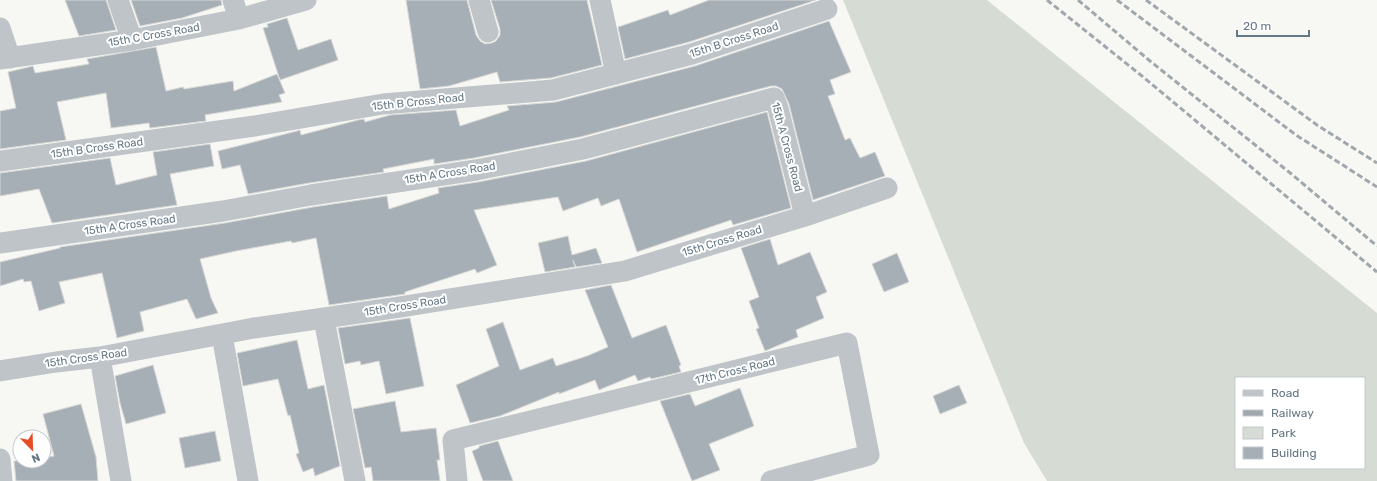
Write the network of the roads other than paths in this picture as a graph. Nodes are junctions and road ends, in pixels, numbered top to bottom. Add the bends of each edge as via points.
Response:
1 (118, 0) edge
2 (306, 0) edge
3 (479, 0) edge
4 (600, 0) edge
5 (236, 9) edge
6 (827, 9) dead end
7 (0, 28) edge
8 (488, 32) dead end
9 (132, 40) junction
10 (5, 58) edge
11 (616, 74) junction
12 (0, 161) edge
13 (887, 188) dead end
14 (805, 216) junction
15 (0, 243) edge
16 (324, 319) junction
17 (222, 335) junction
18 (100, 357) junction
19 (0, 371) edge
20 (0, 459) edge
21 (2, 481) edge
22 (121, 481) edge
23 (248, 481) edge
24 (355, 481) edge
25 (457, 481) edge
26 (771, 481) edge

1 - 9 street
2 - 5 street, 15th C Cross Road
3 - 8 street
4 - 11 street
5 - 9 street, 15th C Cross Road
6 - 11 street, 15th B Cross Road via 692,54
7 - 10 street
9 - 10 street, 15th C Cross Road
11 - 12 street, 15th B Cross Road via 553,90 383,104 255,126
13 - 14 street, 15th Cross Road
14 - 15 street, 15th A Cross Road via 774,98 583,149 476,170 224,211
14 - 16 street, 15th Cross Road via 625,271
16 - 17 street, 15th Cross Road
16 - 24 street
17 - 18 street, 15th Cross Road
17 - 23 street
18 - 19 street, 15th Cross Road
18 - 22 street
20 - 21 street
25 - 26 street, 17th Cross Road via 453,440 847,343 869,455

